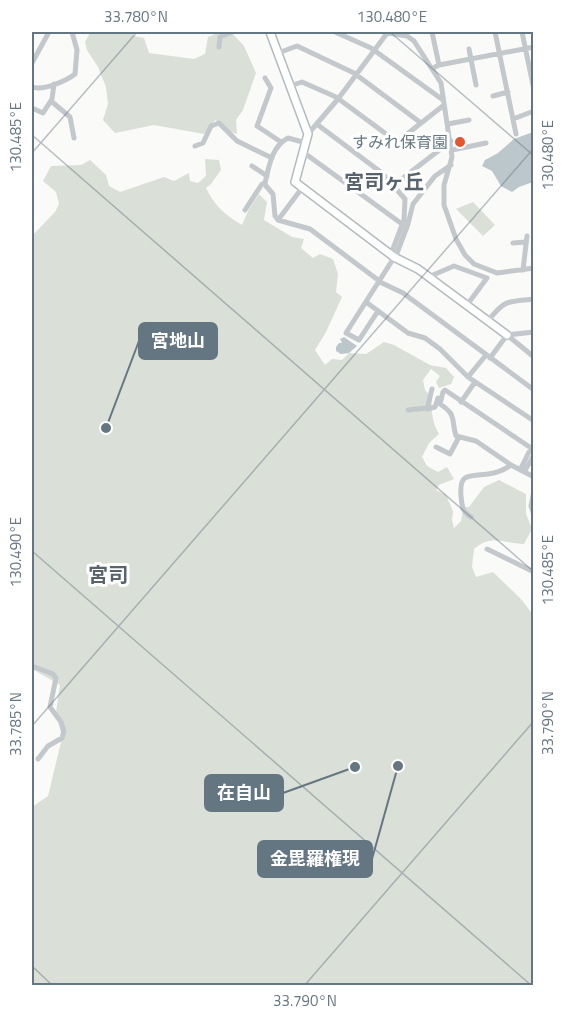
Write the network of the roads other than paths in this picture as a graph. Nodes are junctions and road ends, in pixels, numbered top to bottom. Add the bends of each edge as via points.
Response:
1 (49, 32) edge
2 (72, 32) edge
3 (232, 32) edge
4 (270, 32) edge
5 (335, 32) edge
6 (385, 32) edge
7 (432, 32) edge
8 (495, 32) edge
9 (522, 32) edge
10 (219, 47) dead end
11 (534, 47) edge
12 (525, 48) junction
13 (469, 49) dead end
14 (374, 50) junction
15 (278, 53) junction
16 (500, 54) junction
17 (471, 59) junction
18 (32, 63) edge
19 (436, 67) junction
20 (356, 75) junction
21 (265, 78) dead end
22 (54, 84) junction
23 (476, 85) dead end
24 (290, 86) junction
25 (32, 87) edge
26 (534, 90) edge
27 (508, 92) junction
28 (493, 96) dead end
29 (338, 99) junction
30 (51, 101) junction
31 (443, 102) junction
32 (32, 108) edge
33 (534, 111) edge
34 (513, 119) junction
35 (469, 120) dead end
36 (422, 123) junction
37 (448, 124) junction
38 (318, 125) junction
39 (308, 134) junction
40 (516, 134) dead end
41 (74, 138) dead end
42 (450, 141) junction
43 (281, 142) junction
44 (486, 143) dead end
45 (306, 144) junction
46 (195, 146) dead end
47 (452, 150) junction
48 (303, 152) junction
49 (272, 158) junction
50 (451, 165) junction
51 (252, 166) dead end
52 (267, 176) junction
53 (265, 183) junction
54 (394, 185) junction
55 (302, 188) junction
56 (246, 210) dead end
57 (278, 220) junction
58 (402, 224) junction
59 (513, 243) dead end
60 (392, 255) junction
61 (534, 268) edge
62 (523, 270) junction
63 (431, 278) junction
64 (379, 281) junction
65 (534, 299) edge
66 (366, 302) junction
67 (467, 305) junction
68 (378, 311) junction
69 (488, 321) junction
70 (534, 332) edge
71 (507, 335) junction
72 (488, 356) junction
73 (534, 357) edge
74 (468, 377) junction
75 (475, 382) junction
76 (432, 388) dead end
77 (534, 390) edge
78 (443, 392) junction
79 (461, 402) junction
80 (427, 408) junction
81 (408, 410) dead end
82 (534, 421) edge
83 (459, 437) junction
84 (436, 447) dead end
85 (534, 451) edge
86 (511, 465) junction
87 (522, 471) junction
88 (534, 477) edge
89 (534, 491) edge
90 (534, 515) edge
91 (471, 517) dead end
92 (487, 549) dead end
93 (534, 572) edge
94 (32, 666) edge
95 (38, 759) dead end

1 - 18 street
2 - 22 street via 77,50 75,74
3 - 10 street via 220,37
4 - 15 street
5 - 14 street
6 - 14 street
6 - 19 street via 407,36
7 - 19 street
8 - 16 street
9 - 12 street
11 - 12 street
12 - 16 street
12 - 26 street
13 - 17 street
14 - 20 street
14 - 31 street
15 - 20 street via 297,46
15 - 24 street
16 - 17 street
16 - 27 street
17 - 19 street
17 - 23 street
19 - 31 street
20 - 29 street
20 - 36 street
21 - 43 street via 271,88 257,126
22 - 25 street
22 - 30 street
24 - 29 street via 302,82
24 - 39 street
27 - 28 street
27 - 34 street
29 - 36 street via 397,142
29 - 38 street
30 - 32 street via 43,113
30 - 41 street via 70,117
31 - 36 street
31 - 37 street
33 - 34 street
34 - 40 street
35 - 37 street
37 - 42 street
38 - 39 street
38 - 54 street
39 - 45 street
42 - 47 street
42 - 54 street
43 - 45 street via 288,138
43 - 49 street
44 - 47 street
45 - 48 street
46 - 49 street via 202,143 213,123 219,123 237,141
47 - 50 street
48 - 55 street via 294,179
48 - 58 street
49 - 52 street
50 - 60 street via 435,176 412,204 408,224
50 - 62 street via 444,185 444,205 465,255 491,271
51 - 52 street
52 - 53 street
53 - 56 street
53 - 57 street via 273,194
54 - 58 street via 406,203
55 - 57 street
55 - 60 street
57 - 64 street via 310,229
58 - 60 street
59 - 62 street via 526,239
60 - 63 street
60 - 64 street
61 - 62 street
63 - 67 street
63 - 67 street via 454,266 487,278
64 - 66 street
64 - 72 street via 403,293
65 - 69 street via 506,302
66 - 68 street
66 - 68 street via 346,333 359,340
67 - 69 street
68 - 74 street via 408,333 425,338 440,349
69 - 71 street
70 - 71 street
71 - 72 street
71 - 73 street
72 - 74 street
72 - 77 street
74 - 75 street
75 - 79 street
75 - 82 street
76 - 80 street
78 - 79 street
78 - 80 street via 435,407
78 - 83 street via 440,404 454,416
79 - 85 street
80 - 81 street
83 - 84 street via 450,454
83 - 86 street via 476,441
85 - 87 street via 529,452
86 - 87 street
86 - 91 street via 495,473 464,479 460,486 463,509
87 - 88 street
89 - 90 street
92 - 93 street
94 - 95 street via 56,678 50,707 64,731 62,738 48,746

